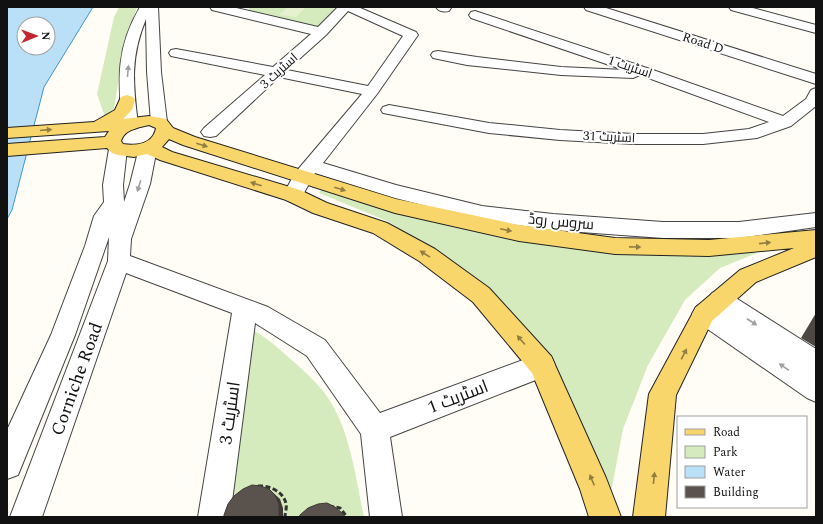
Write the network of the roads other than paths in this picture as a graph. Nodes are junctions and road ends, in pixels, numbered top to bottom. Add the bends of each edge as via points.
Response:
1 (146, 7) edge
2 (152, 7) edge
3 (216, 7) edge
4 (345, 7) edge
5 (348, 7) edge
6 (590, 7) edge
7 (604, 7) edge
8 (735, 7) edge
9 (245, 11) edge
10 (475, 15) dead end
11 (816, 29) edge
12 (321, 32) junction
13 (176, 53) dead end
14 (438, 55) dead end
15 (278, 72) junction
16 (648, 73) junction
17 (816, 73) edge
18 (816, 79) edge
19 (372, 91) junction
20 (816, 93) edge
21 (127, 100) junction
22 (389, 110) dead end
23 (785, 122) junction
24 (130, 124) junction
25 (95, 126) junction
26 (163, 126) junction
27 (210, 132) dead end
28 (7, 133) edge
29 (115, 146) junction
30 (148, 148) junction
31 (7, 150) edge
32 (302, 180) junction
33 (114, 202) junction
34 (816, 220) edge
35 (816, 238) edge
36 (816, 248) edge
37 (120, 250) junction
38 (712, 307) junction
39 (245, 308) junction
40 (816, 363) edge
41 (542, 365) junction
42 (816, 389) edge
43 (375, 429) junction
44 (7, 464) edge
45 (26, 517) edge
46 (214, 517) edge
47 (386, 517) edge
48 (605, 517) edge
49 (649, 517) edge

21 -> 1 street via 129,50 140,16
2 - 26 street via 154,72
3 - 9 street
4 - 12 street, اسٹریٹ 3
5 - 19 street via 411,34
6 - 18 street, Road D
7 - 17 street, Road D
8 - 11 street
9 - 12 street
10 - 16 street, اسٹریٹ 1
12 - 15 street, اسٹریٹ 3
13 - 15 street
14 - 16 street via 458,60 568,72
15 - 19 street
15 - 27 street, اسٹریٹ 3
16 - 23 street, اسٹریٹ 1
19 - 32 street
20 - 23 street, اسٹریٹ 31 via 813,101
21 - 24 street
21 - 25 main road via 126,106 118,116
22 - 23 street, اسٹریٹ 31 via 489,128 634,139 703,139 751,134
24 - 25 main road
24 - 26 main road via 146,120
24 - 29 main road via 117,132 113,138
28 -> 25 main road
26 - 30 main road via 165,134 159,142
26 -> 32 main road via 189,141 260,162
29 - 30 main road via 132,152
29 - 31 main road via 81,144
29 - 33 street
32 -> 30 main road via 166,156
30 -> 37 street, Corniche Road
32 - 34 street, سروس روڈ via 395,191 482,213 553,222 662,230 739,230
32 -> 35 main road via 395,206 519,233 615,246 709,248
41 -> 32 main road via 481,294 427,255 380,228 320,208
33 - 37 street
33 - 44 street via 104,216 96,246 63,335
36 - 38 main road via 748,276
37 - 39 street via 194,288
37 - 45 street, Corniche Road
38 -> 40 street
42 -> 38 street
49 -> 38 main road via 663,394
39 - 43 street via 260,314 316,348
39 - 46 street, اسٹریٹ 3
41 - 43 street, اسٹریٹ 1
48 -> 41 main road
43 - 47 street

